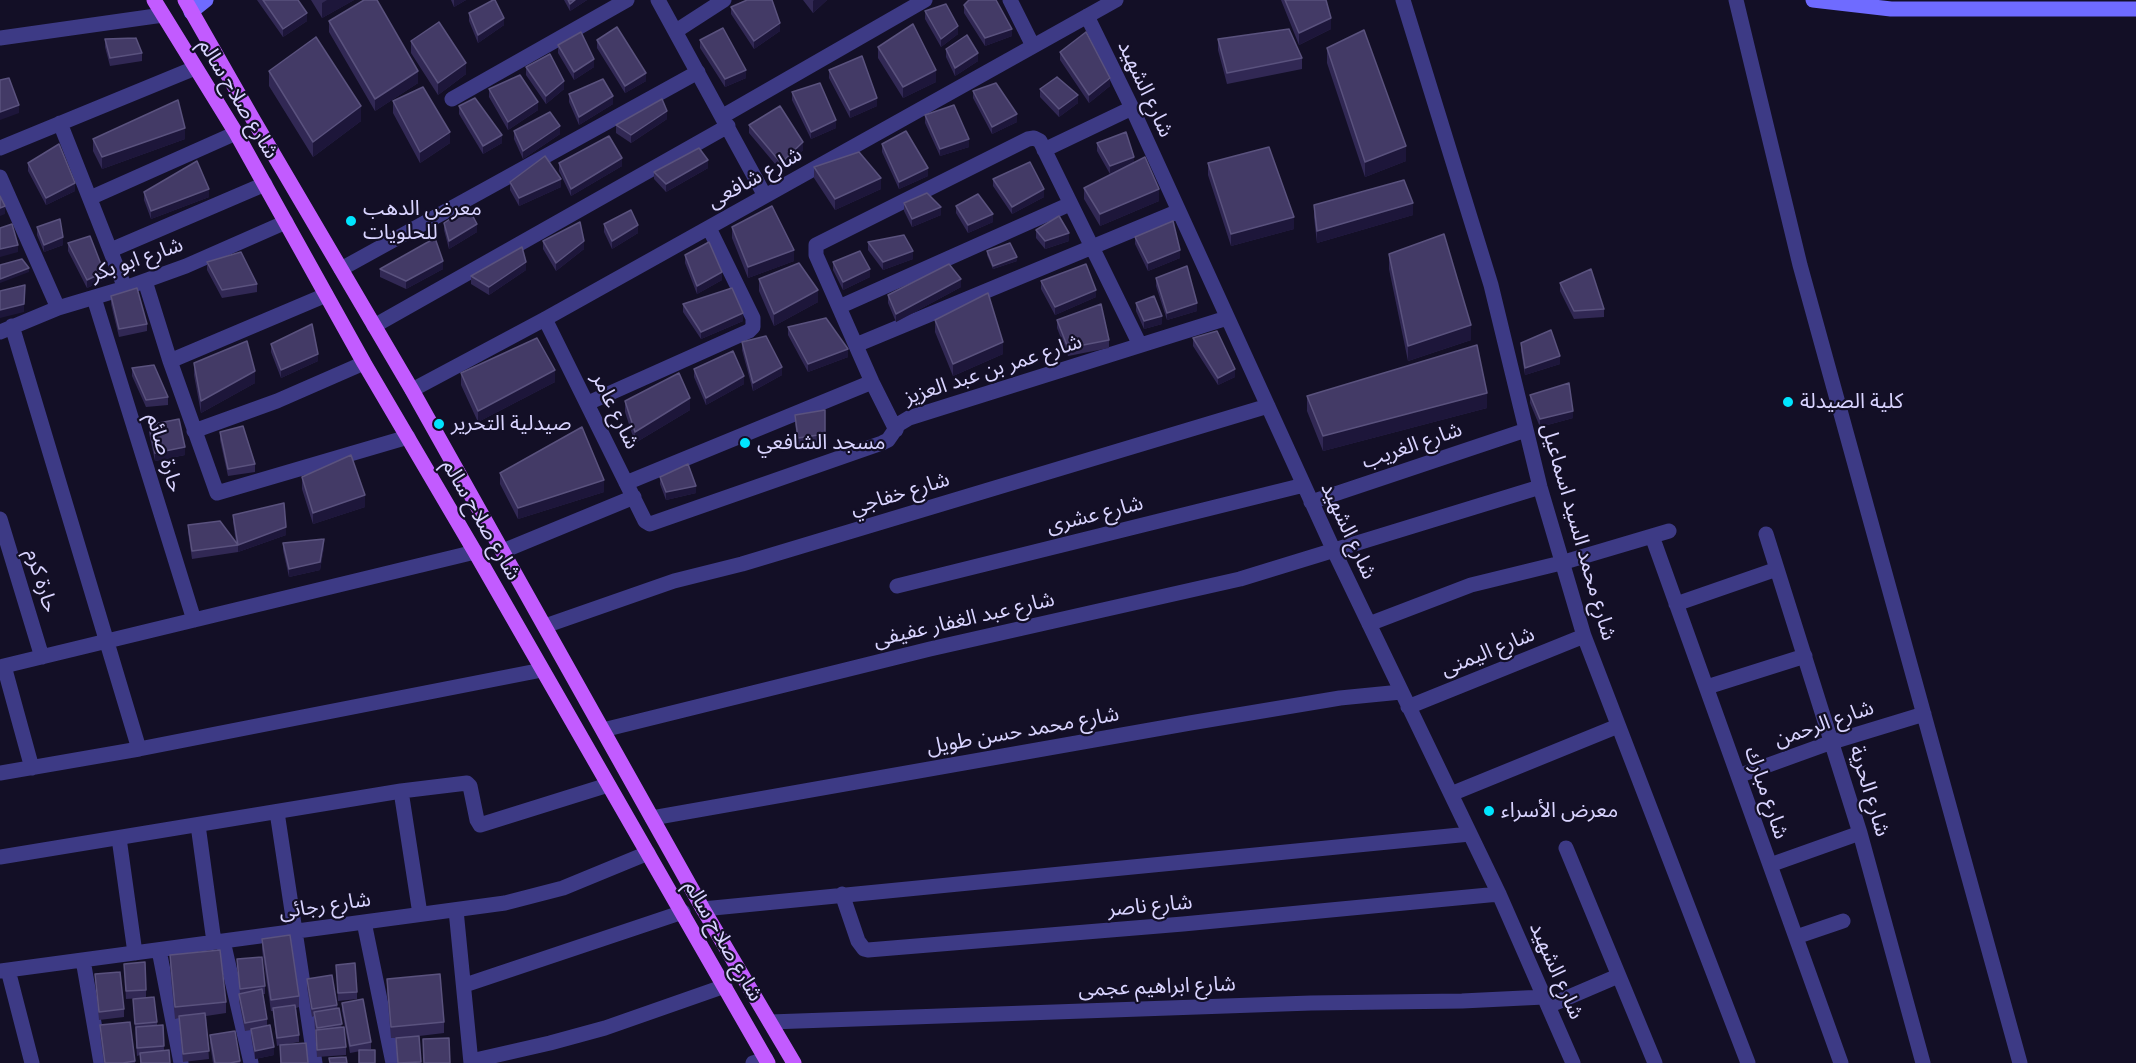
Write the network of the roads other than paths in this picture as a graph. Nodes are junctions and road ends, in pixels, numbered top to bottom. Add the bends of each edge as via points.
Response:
1 (154, 0) edge
2 (206, 0) edge
3 (627, 0) edge
4 (658, 0) edge
5 (724, 0) edge
6 (926, 0) edge
7 (1010, 0) edge
8 (1116, 0) edge
9 (1403, 0) edge
10 (1736, 0) edge
11 (1812, 0) edge
12 (188, 6) edge
13 (2136, 9) edge
14 (163, 15) junction
15 (1087, 16) junction
16 (676, 31) junction
17 (0, 38) edge
18 (1033, 46) junction
19 (195, 68) junction
20 (698, 72) junction
21 (452, 99) dead end
22 (1132, 108) junction
23 (725, 121) junction
24 (60, 123) junction
25 (236, 133) junction
26 (0, 148) edge
27 (1044, 150) junction
28 (0, 177) edge
29 (265, 184) junction
30 (765, 196) junction
31 (90, 198) junction
32 (1070, 204) junction
33 (1179, 211) junction
34 (286, 222) junction
35 (709, 228) junction
36 (1092, 248) junction
37 (111, 250) junction
38 (341, 269) junction
39 (145, 281) junction
40 (125, 288) junction
41 (326, 295) junction
42 (94, 298) junction
43 (839, 307) junction
44 (58, 308) junction
45 (1227, 318) junction
46 (545, 319) junction
47 (374, 326) junction
48 (6, 329) edge
49 (856, 345) junction
50 (1140, 345) junction
51 (170, 362) junction
52 (364, 363) junction
53 (872, 382) junction
54 (412, 390) junction
55 (588, 403) junction
56 (1268, 406) junction
57 (896, 430) junction
58 (1526, 430) junction
59 (194, 431) junction
60 (408, 437) junction
61 (627, 483) junction
62 (1304, 486) junction
63 (1540, 487) junction
64 (634, 497) junction
65 (1311, 502) junction
66 (0, 519) edge
67 (647, 522) joint
68 (1669, 531) dead end
69 (1766, 534) dead end
70 (1652, 536) junction
71 (503, 551) junction
72 (1334, 551) junction
73 (475, 552) junction
74 (1561, 563) junction
75 (1777, 568) junction
76 (897, 586) dead end
77 (1676, 604) junction
78 (194, 620) junction
79 (1369, 624) junction
80 (545, 626) junction
81 (1584, 636) junction
82 (107, 641) junction
83 (1805, 656) junction
84 (42, 657) junction
85 (2, 666) edge
86 (542, 670) junction
87 (1707, 687) junction
88 (1401, 692) junction
89 (1408, 706) junction
90 (1924, 714) junction
91 (1618, 726) junction
92 (603, 730) junction
93 (1832, 742) junction
94 (139, 749) junction
95 (32, 768) junction
96 (0, 773) edge
97 (1738, 776) junction
98 (608, 785) junction
99 (401, 791) junction
100 (1451, 795) junction
101 (277, 812) junction
102 (652, 818) junction
103 (198, 825) junction
104 (1860, 833) junction
105 (1470, 834) junction
106 (119, 838) junction
107 (1566, 848) dead end
108 (648, 853) junction
109 (0, 857) edge
110 (1770, 866) junction
111 (842, 894) junction
112 (1499, 894) junction
113 (456, 909) junction
114 (704, 909) junction
115 (683, 912) junction
116 (420, 914) junction
117 (1843, 921) dead end
118 (364, 922) junction
119 (296, 932) junction
120 (1796, 937) junction
121 (219, 941) junction
122 (159, 950) junction
123 (135, 953) junction
124 (83, 960) junction
125 (4, 971) edge
126 (1618, 976) junction
127 (465, 985) junction
128 (725, 986) junction
129 (1546, 1001) junction
130 (770, 1022) junction
131 (471, 1062) edge
132 (762, 1062) edge
133 (32, 1063) edge
134 (101, 1063) edge
135 (181, 1063) edge
136 (251, 1063) edge
137 (315, 1063) edge
138 (393, 1063) edge
139 (794, 1063) edge
140 (1574, 1063) edge
141 (1654, 1063) edge
142 (1748, 1063) edge
143 (1841, 1063) edge
144 (1923, 1063) edge
145 (2020, 1063) edge

1 - 14 main road, شارع صلاح سالم
2 - 12 street
3 - 21 street
4 - 16 street
5 - 16 street
6 - 23 street
7 - 18 street
8 - 15 street, شارع شافعى
9 - 58 street, شارع محمد السيد اسماعيل via 1491,285
10 - 90 street via 1800,265
11 - 13 street via 1891,9
12 - 38 main road, شارع صلاح سالم
14 - 17 street
14 - 19 main road, شارع صلاح سالم
15 - 18 street, شارع شافعى
15 - 22 street, شارع الشهيد
16 - 20 street
18 - 30 street, شارع شافعى
19 - 24 street
19 - 25 main road, شارع صلاح سالم
20 - 23 street
20 - 38 street
22 - 27 street
22 - 33 street, شارع الشهيد
23 - 30 street
23 - 47 street
24 - 26 street
24 - 31 street
25 - 29 main road, شارع صلاح سالم
25 - 31 street
27 - 32 street
27 - 43 street via 1040,141 1028,139 821,241 816,255
28 - 44 street
29 - 34 main road, شارع صلاح سالم
29 - 37 street
30 - 35 street, شارع شافعى
31 - 37 street
32 - 36 street
32 - 43 street
33 - 36 street
33 - 45 street, شارع الشهيد
34 - 39 street, شارع ابو بكر
34 - 41 main road, شارع صلاح سالم
35 - 46 street, شارع شافعى
35 - 55 street via 753,318 753,327
36 - 49 street
36 - 50 street
37 - 40 street
38 - 47 main road, شارع صلاح سالم
39 - 40 street, شارع ابو بكر
39 - 51 street
40 - 42 street, شارع ابو بكر
41 - 51 street
41 - 52 main road, شارع صلاح سالم
42 - 44 street, شارع ابو بكر
42 - 78 street, حارة صائم
43 - 49 street
44 - 48 street, شارع ابو بكر
45 - 50 street, شارع عمر بن عبد العزيز
45 - 56 street, شارع الشهيد
46 - 54 street, شارع شافعى
46 - 55 street, شارع عامر
47 - 54 main road, شارع صلاح سالم
48 - 82 street
49 - 53 street
50 - 57 street, شارع عمر بن عبد العزيز via 909,418
51 - 59 street
52 - 59 street
52 - 60 main road, شارع صلاح سالم
53 - 57 street
53 - 61 street
54 - 71 main road, شارع صلاح سالم
55 - 61 street, شارع عامر
56 - 62 street, شارع الشهيد
56 - 80 street, شارع خفاجي via 674,581
57 - 67 street, شارع عمر بن عبد العزيز via 882,443 654,523
58 - 63 street, شارع محمد السيد اسماعيل
58 - 65 street, شارع الغريب
59 - 60 street via 219,494
60 - 73 main road, شارع صلاح سالم
61 - 64 street, شارع عامر
62 - 65 street, شارع الشهيد
62 - 76 street, شارع عشرى
63 - 72 street, شارع عبد الغفار عفيفى
63 - 74 street, شارع محمد السيد اسماعيل
64 - 67 street, شارع عامر
64 - 71 street
65 - 72 street, شارع الشهيد
66 - 84 street, حارة كرم
68 - 70 street
69 - 75 street, شارع الحرية
70 - 74 street
70 - 77 street, شارع مبارك
71 - 80 main road, شارع صلاح سالم
72 - 79 street, شارع الشهيد
72 - 92 street, شارع عبد الغفار عفيفى via 1240,579
73 - 78 street
73 - 86 main road, شارع صلاح سالم
74 - 79 street via 1449,592
74 - 81 street, شارع محمد السيد اسماعيل
75 - 77 street
75 - 83 street, شارع الحرية
77 - 87 street, شارع مبارك
78 - 82 street
79 - 88 street, شارع الشهيد
80 - 92 main road, شارع صلاح سالم
81 - 89 street, شارع اليمنى
81 - 91 street, شارع محمد السيد اسماعيل
82 - 84 street
82 - 94 street
83 - 87 street
83 - 93 street, شارع الحرية
84 - 85 street
85 - 95 street
86 - 94 street
86 - 98 main road, شارع صلاح سالم
87 - 97 street, شارع مبارك
88 - 89 street, شارع الشهيد
88 - 102 street, شارع محمد حسن طويل via 1190,723
89 - 100 street, شارع الشهيد
90 - 93 street, شارع الرحمن
90 - 145 street
91 - 100 street
91 - 142 street, شارع محمد السيد اسماعيل
92 - 102 main road, شارع صلاح سالم
93 - 97 street, شارع الرحمن
93 - 104 street, شارع الحرية
94 - 95 street
95 - 96 street
97 - 110 street, شارع مبارك
98 - 99 street via 480,825 467,783
98 - 108 main road, شارع صلاح سالم
99 - 101 street
99 - 116 street
100 - 105 street, شارع الشهيد
101 - 103 street
101 - 119 street
102 - 114 main road, شارع صلاح سالم
103 - 106 street
103 - 121 street
104 - 110 street
104 - 144 street, شارع الحرية
105 - 111 street
105 - 112 street, شارع الشهيد
106 - 109 street
106 - 123 street
107 - 126 street
108 - 113 street, شارع رجائى via 544,894
108 - 115 main road, شارع صلاح سالم
110 - 120 street, شارع مبارك
111 - 112 street, شارع ناصر via 858,941 868,950
111 - 114 street
112 - 129 street, شارع الشهيد
113 - 116 street, شارع رجائى
113 - 127 street
114 - 130 main road, شارع صلاح سالم
115 - 127 street
115 - 128 main road, شارع صلاح سالم
116 - 118 street, شارع رجائى
117 - 120 street
118 - 119 street, شارع رجائى
118 - 138 street
119 - 121 street, شارع رجائى
119 - 137 street
120 - 143 street, شارع مبارك
121 - 122 street, شارع رجائى
121 - 136 street
122 - 123 street, شارع رجائى
122 - 135 street
123 - 124 street, شارع رجائى
124 - 125 street, شارع رجائى
124 - 134 street
125 - 133 street
126 - 129 street
126 - 141 street
127 - 131 street
128 - 131 street via 604,1028
128 - 132 main road, شارع صلاح سالم
129 - 130 street, شارع ابراهيم عجمى via 1311,1003
129 - 140 street, شارع الشهيد
130 - 139 main road, شارع صلاح سالم

